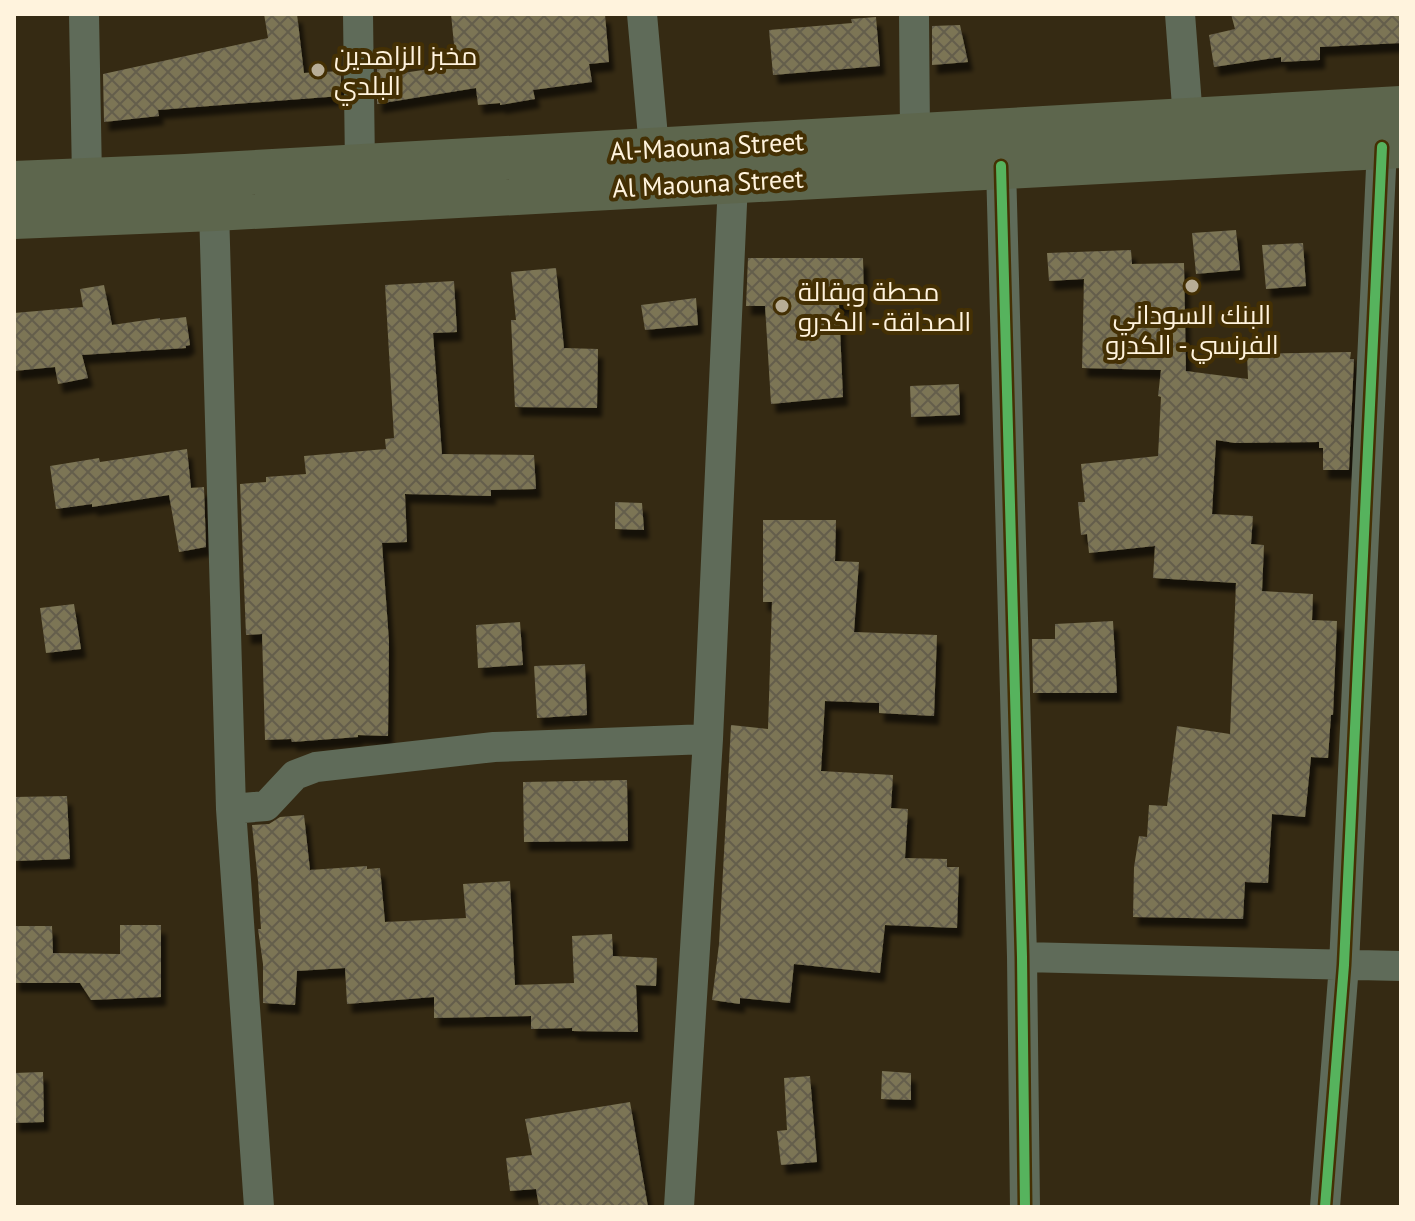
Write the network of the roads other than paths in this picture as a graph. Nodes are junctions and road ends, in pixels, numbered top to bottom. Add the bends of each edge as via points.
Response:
1 (84, 14) edge
2 (358, 14) edge
3 (642, 14) edge
4 (914, 14) edge
5 (1180, 14) edge
6 (1401, 108) edge
7 (1188, 119) junction
8 (915, 134) junction
9 (1392, 147) edge
10 (654, 148) junction
11 (360, 166) junction
12 (1001, 166) junction
13 (496, 176) junction
14 (87, 178) junction
15 (733, 182) junction
16 (14, 183) edge
17 (214, 209) junction
18 (14, 217) edge
19 (708, 739) junction
20 (231, 809) junction
21 (1022, 957) junction
22 (1344, 965) junction
23 (1401, 966) edge
24 (259, 1207) edge
25 (679, 1207) edge
26 (1025, 1207) edge
27 (1325, 1207) edge

1 - 14 street
2 - 11 street
3 - 10 street
4 - 8 street
5 - 7 street
6 - 7 highway, Al-Maouna Street
7 - 8 highway, Al-Maouna Street
8 - 10 highway, Al-Maouna Street
9 - 12 highway, Al Maouna Street
9 - 22 street
10 - 13 highway, Al-Maouna Street
11 - 13 highway, Al-Maouna Street
11 - 14 highway, Al-Maouna Street
12 - 15 highway, Al Maouna Street
12 - 21 street
13 - 15 highway, Al Maouna Street
13 - 17 highway, Al Maouna Street
14 - 16 highway, Al-Maouna Street
15 - 19 street
17 - 18 highway, Al Maouna Street
17 - 20 street
19 - 20 street via 494,747 316,767 295,775 266,806
19 - 25 street
20 - 24 street
21 - 22 street
21 - 26 street
22 - 23 street
22 - 27 street

